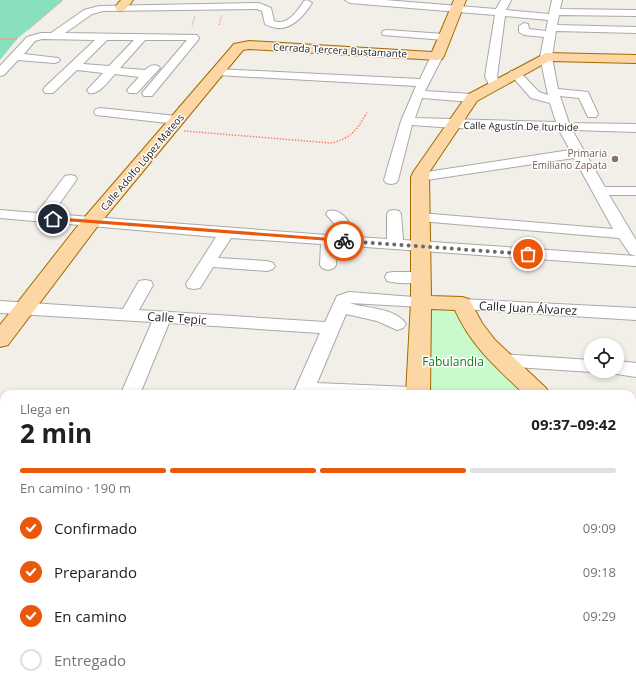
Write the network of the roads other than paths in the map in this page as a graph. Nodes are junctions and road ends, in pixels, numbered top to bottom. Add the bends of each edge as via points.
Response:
1 (350, 0) edge
2 (506, 0) edge
3 (557, 0) edge
4 (372, 1) edge
5 (214, 3) edge
6 (307, 3) dead end
7 (120, 7) edge
8 (148, 7) edge
9 (456, 8) edge
10 (269, 9) junction
11 (500, 12) junction
12 (222, 13) road end
13 (377, 13) dead end
14 (636, 13) edge
15 (196, 14) road end
16 (554, 14) junction
17 (524, 26) dead end
18 (636, 30) edge
19 (552, 32) junction
20 (387, 33) dead end
21 (55, 36) junction
22 (103, 36) junction
23 (444, 37) junction
24 (140, 40) dead end
25 (178, 42) dead end
26 (244, 45) joint
27 (15, 56) junction
28 (437, 56) junction
29 (546, 57) junction
30 (636, 59) edge
31 (54, 60) dead end
32 (74, 66) junction
33 (112, 70) junction
34 (217, 72) junction
35 (0, 73) edge
36 (515, 73) junction
37 (148, 74) junction
38 (494, 85) junction
39 (421, 88) junction
40 (49, 90) dead end
41 (93, 90) dead end
42 (133, 90) dead end
43 (148, 93) dead end
44 (554, 96) junction
45 (472, 98) junction
46 (100, 112) dead end
47 (592, 114) dead end
48 (407, 121) junction
49 (454, 124) junction
50 (174, 125) junction
51 (564, 127) junction
52 (636, 128) edge
53 (578, 153) junction
54 (420, 177) junction
55 (70, 179) dead end
56 (391, 180) dead end
57 (600, 191) junction
58 (636, 191) edge
59 (0, 214) edge
60 (333, 214) dead end
61 (394, 214) dead end
62 (420, 217) junction
63 (41, 218) junction
64 (90, 222) junction
65 (226, 233) junction
66 (624, 234) junction
67 (329, 240) junction
68 (350, 241) junction
69 (395, 244) junction
70 (420, 246) junction
71 (636, 251) edge
72 (636, 261) edge
73 (208, 262) junction
74 (328, 265) dead end
75 (267, 266) dead end
76 (393, 277) dead end
77 (421, 277) junction
78 (194, 284) dead end
79 (145, 285) dead end
80 (343, 302) junction
81 (421, 302) junction
82 (462, 304) junction
83 (0, 307) edge
84 (23, 308) junction
85 (636, 314) edge
86 (128, 315) junction
87 (163, 317) junction
88 (397, 324) dead end
89 (331, 328) junction
90 (0, 340) edge
91 (501, 360) junction
92 (584, 366) edge
93 (624, 369) edge
94 (636, 370) edge
95 (132, 390) edge
96 (305, 390) edge
97 (418, 390) edge
98 (534, 390) edge

1 - 4 street
2 - 11 street
3 - 16 street
4 - 9 street
5 - 8 street
5 - 10 street
6 - 10 street via 292,28 269,22
7 - 8 street
7 - 21 street via 88,12
8 - 15 street
9 - 11 street
9 - 13 street
9 - 23 main road
10 - 12 street
11 - 16 street
11 - 38 street via 491,76
14 - 16 street
16 - 19 street
17 - 19 street via 525,32
18 - 19 street
19 - 29 street
20 - 23 street
21 - 22 street
21 - 27 street via 31,39
22 - 32 street
22 - 43 street via 194,37
23 - 28 main road
24 - 33 street
25 - 37 street
26 - 28 main road, Cerrada Tercera Bustamante
26 - 34 main road, Calle Adolfo López Mateos via 239,47
27 - 31 street
27 - 35 street
28 - 39 street
29 - 30 main road
29 - 36 main road
29 - 44 street
32 - 33 street
32 - 40 street
33 - 37 street
33 - 41 street
34 - 39 street
34 - 50 main road, Calle Adolfo López Mateos
36 - 38 main road
36 - 44 street via 535,95
37 - 42 street
38 - 45 main road
39 - 45 street
39 - 48 street
44 - 47 street via 584,95
44 - 51 street
45 - 49 main road
46 - 50 street
48 - 49 street, Calle Agustín De Iturbide
48 - 56 street
49 - 51 street, Calle Agustín De Iturbide
49 - 54 main road
50 - 64 main road, Calle Adolfo López Mateos
51 - 52 street, Calle Agustín De Iturbide
51 - 53 street
53 - 54 street
53 - 57 street
54 - 62 main road
55 - 63 street
57 - 58 street
57 - 66 street
59 - 63 street
60 - 68 street via 344,226
61 - 69 street
62 - 66 street
62 - 70 main road
63 - 64 street
64 - 65 street
64 - 84 main road, Calle Adolfo López Mateos
65 - 67 street
65 - 73 street
66 - 71 street
67 - 68 street
67 - 74 street
68 - 69 street
69 - 70 street
70 - 72 street
70 - 77 main road
73 - 75 street
73 - 78 street
76 - 77 street
77 - 81 main road
79 - 86 street
80 - 81 street
80 - 88 street
80 - 89 street
81 - 82 main road, Calle Juan Álvarez
81 - 97 main road
82 - 85 street, Calle Juan Álvarez
82 - 91 main road via 473,326
83 - 84 street, Calle Tepic
84 - 86 street, Calle Tepic
84 - 90 main road, Calle Adolfo López Mateos
86 - 87 street, Calle Tepic
87 - 89 street, Calle Tepic
87 - 95 street
89 - 96 street
91 - 92 street
91 - 98 main road
93 - 94 street

